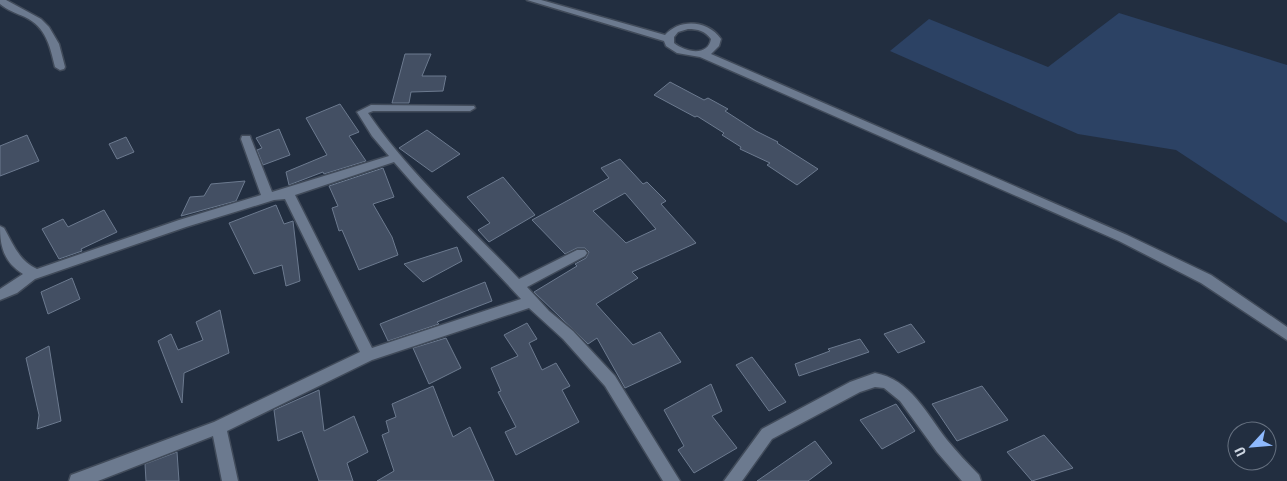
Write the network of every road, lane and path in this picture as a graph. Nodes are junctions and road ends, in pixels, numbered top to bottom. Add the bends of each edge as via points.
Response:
1 (2, 0) edge
2 (531, 0) edge
3 (668, 39) junction
4 (702, 54) junction
5 (60, 67) dead end
6 (470, 108) dead end
7 (246, 139) dead end
8 (397, 157) junction
9 (284, 194) junction
10 (268, 198) junction
11 (0, 231) edge
12 (581, 252) dead end
13 (33, 273) junction
14 (517, 286) junction
15 (0, 295) edge
16 (532, 301) junction
17 (1287, 334) edge
18 (368, 356) junction
19 (219, 427) junction
20 (77, 481) edge
21 (230, 481) edge
22 (672, 481) edge
23 (732, 481) edge
24 (973, 481) edge

1 - 5 street via 6,6 41,23 53,38
2 - 3 street
3 - 4 street via 671,46 680,52
3 - 4 street via 672,32 683,27 696,26 708,30 715,36 717,44
4 - 17 street via 1123,238 1206,279
6 - 8 street via 363,111 363,116
7 - 10 street
8 - 9 street
8 - 14 street via 435,202
9 - 10 street
9 - 18 street via 294,200
10 - 13 street
11 - 13 street via 19,265
12 - 14 street
13 - 15 street
14 - 16 street
16 - 18 street
16 - 22 street via 610,381
18 - 19 street
19 - 20 street
19 - 21 street
23 - 24 street via 767,434 855,387 875,380 887,382 905,396

